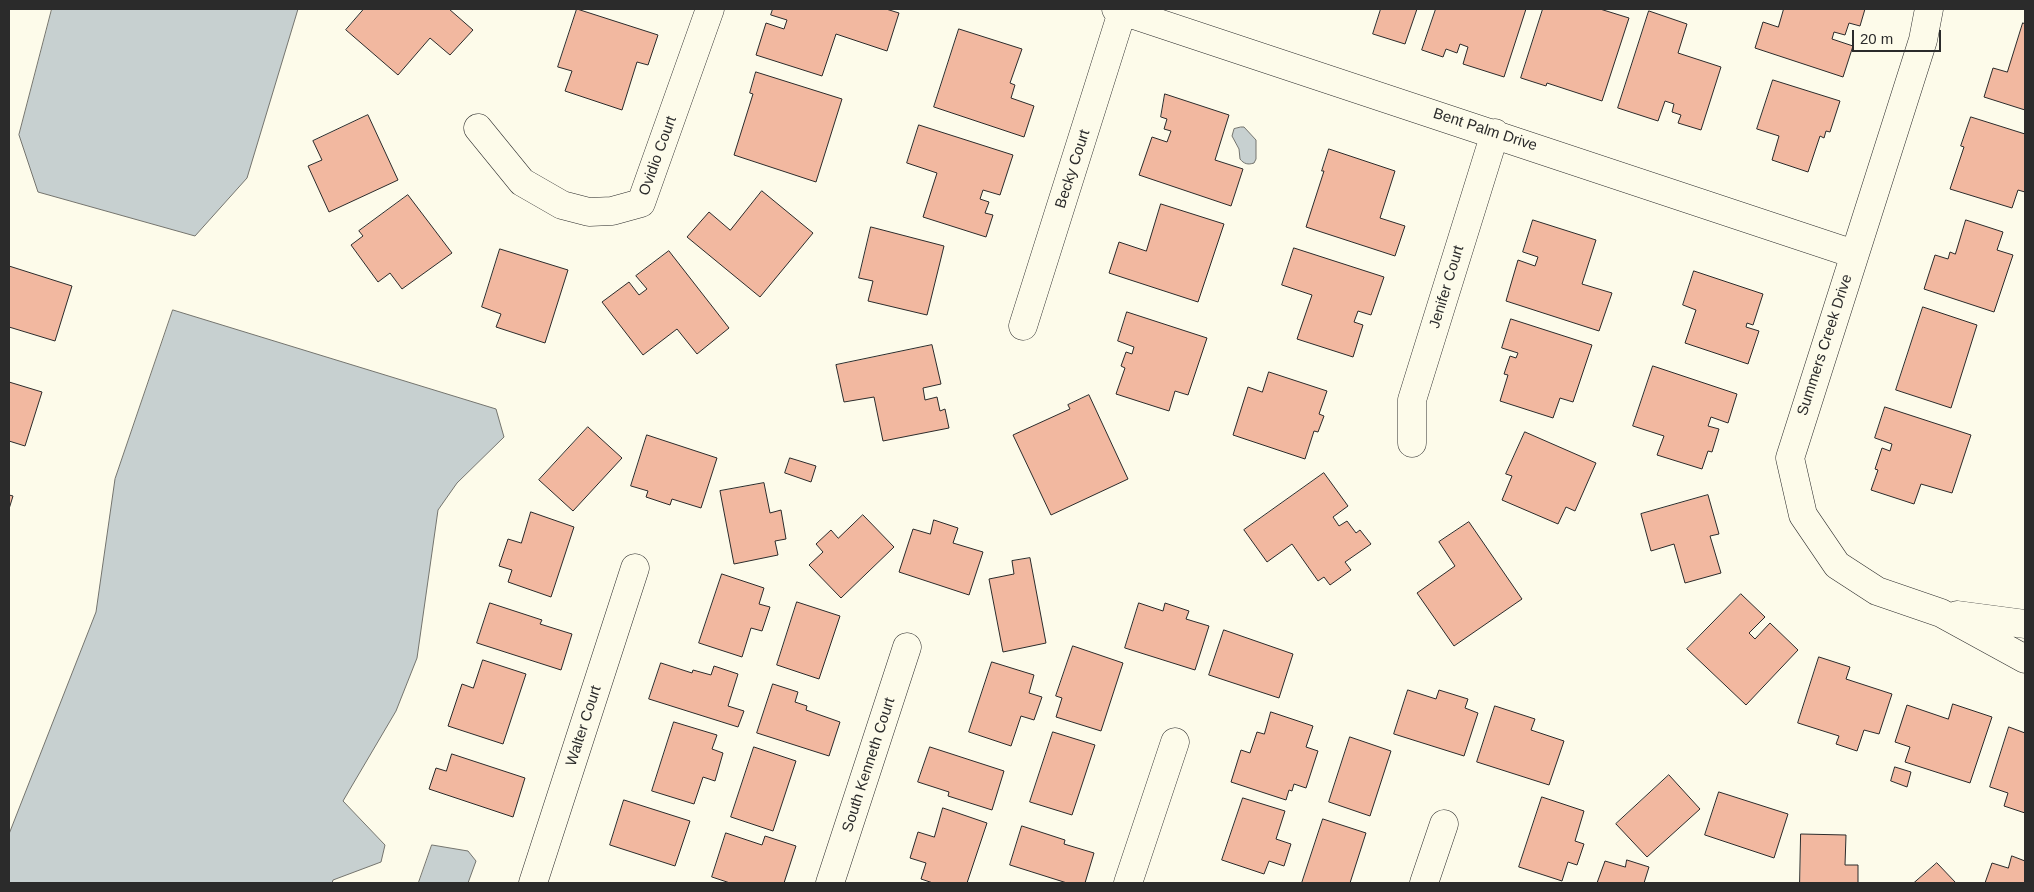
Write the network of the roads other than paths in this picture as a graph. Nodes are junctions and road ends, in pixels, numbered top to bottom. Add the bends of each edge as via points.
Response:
1 (710, 9) edge
2 (1929, 9) edge
3 (1121, 10) edge
4 (478, 128) dead end
5 (1495, 134) junction
6 (1854, 254) junction
7 (1023, 326) dead end
8 (1412, 443) dead end
9 (634, 568) dead end
10 (1940, 613) junction
11 (2025, 624) edge
12 (907, 646) dead end
13 (2025, 659) edge
14 (1175, 742) dead end
15 (1444, 824) dead end
16 (533, 883) edge
17 (830, 883) edge
18 (1128, 883) edge
19 (1424, 883) edge

1 - 4 street, Ovidio Court via 641,203 612,211 589,212 562,205 522,182
2 - 6 street, Summers Creek Drive via 1923,40
3 - 5 street, Bent Palm Drive
3 - 7 street, Becky Court
5 - 6 street, Bent Palm Drive
5 - 8 street, Jenifer Court via 1412,400
6 - 10 street, Summers Creek Drive via 1790,458 1803,515 1837,565 1878,591
9 - 16 street, Walter Court
10 - 11 street, Summers Creek Drive
10 - 13 street, Summers Creek Drive
12 - 17 street, South Kenneth Court
14 - 18 street
15 - 19 street

